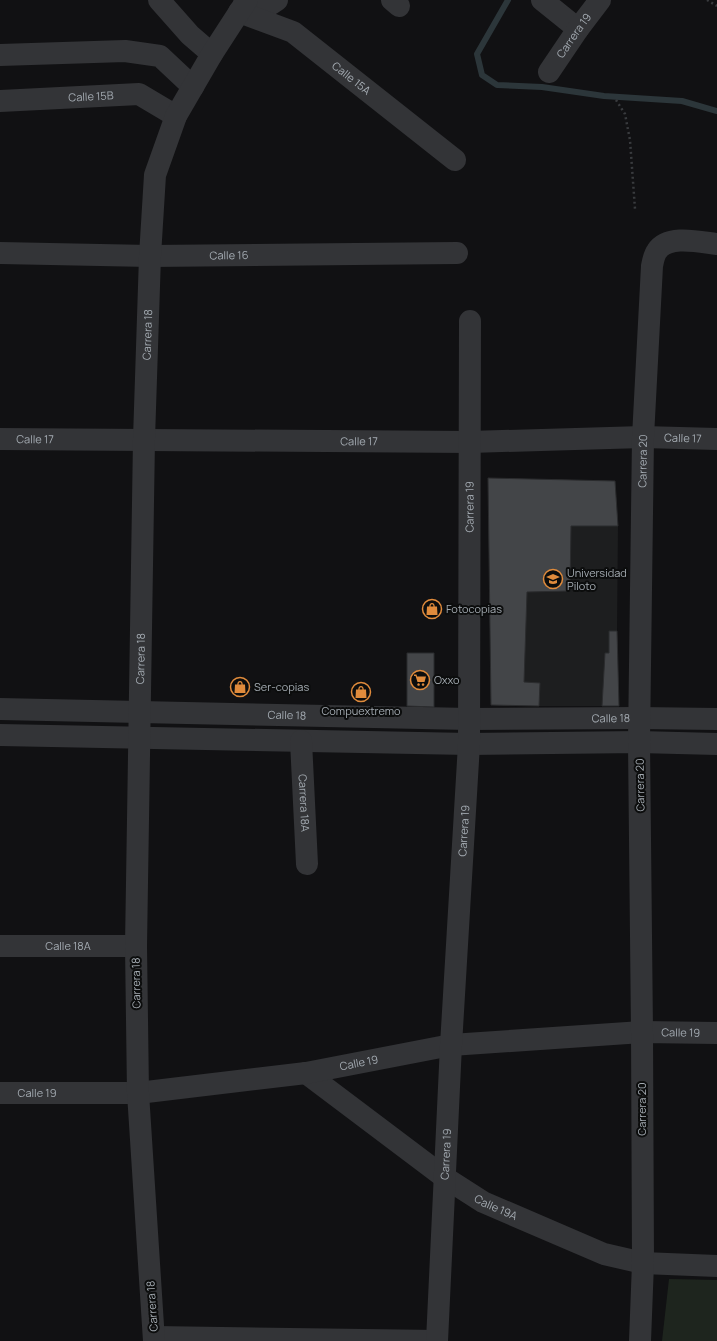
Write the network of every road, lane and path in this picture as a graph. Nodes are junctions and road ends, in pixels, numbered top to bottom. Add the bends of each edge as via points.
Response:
1 (159, 0) edge
2 (277, 0) edge
3 (542, 0) edge
4 (600, 0) edge
5 (707, 0) edge
6 (243, 6) edge
7 (717, 6) edge
8 (578, 29) junction
9 (212, 54) junction
10 (0, 56) edge
11 (549, 72) dead end
12 (193, 87) junction
13 (616, 100) dead end
14 (0, 101) edge
15 (176, 116) junction
16 (455, 160) dead end
17 (635, 209) dead end
18 (717, 244) edge
19 (457, 252) dead end
20 (0, 253) edge
21 (150, 256) junction
22 (470, 321) dead end
23 (643, 437) junction
24 (0, 439) edge
25 (144, 439) junction
26 (717, 439) edge
27 (470, 442) junction
28 (0, 709) edge
29 (140, 712) junction
30 (640, 718) junction
31 (469, 719) junction
32 (717, 719) edge
33 (0, 735) edge
34 (140, 738) junction
35 (301, 742) junction
36 (639, 742) junction
37 (469, 744) junction
38 (717, 744) edge
39 (307, 864) dead end
40 (0, 946) edge
41 (136, 946) junction
42 (642, 1032) junction
43 (717, 1033) edge
44 (450, 1045) junction
45 (306, 1073) junction
46 (0, 1093) edge
47 (138, 1093) junction
48 (444, 1176) junction
49 (643, 1263) junction
50 (717, 1266) edge
51 (154, 1339) edge
52 (437, 1341) edge
53 (640, 1341) edge

1 - 9 street via 190,35
2 - 6 street via 271,4
3 - 8 street
4 - 8 street, Carrera 19
5 - 7 path
6 - 9 street, Carrera 18
6 - 16 street, Calle 15A via 293,32
8 - 11 street, Carrera 19
9 - 12 street, Carrera 18
10 - 12 street via 125,51 160,56
12 - 15 street, Carrera 18
13 - 17 path via 625,114 630,140
14 - 15 street, Calle 15B via 139,94
15 - 21 street, Carrera 18 via 155,175
18 - 23 street, Carrera 20 via 674,240 657,250 652,266
19 - 21 street, Calle 16
20 - 21 street, Calle 16
21 - 25 street, Carrera 18
22 - 27 street, Carrera 19
23 - 26 street, Calle 17
23 - 27 street, Calle 17
23 - 30 street, Carrera 20
24 - 25 street, Calle 17
25 - 27 street, Calle 17
25 - 29 street, Carrera 18
27 - 31 street, Carrera 19
28 - 29 street, Calle 18
29 - 31 street, Calle 18
29 - 34 street, Carrera 18
30 - 31 street, Calle 18
30 - 32 street, Calle 18
30 - 36 street, Carrera 20
31 - 37 street, Carrera 19
33 - 34 street
34 - 35 street
34 - 41 street, Carrera 18
35 - 37 street
35 - 39 street, Carrera 18A
36 - 37 street
36 - 38 street
36 - 42 street, Carrera 20
37 - 44 street, Carrera 19
40 - 41 street, Calle 18A
41 - 47 street, Carrera 18
42 - 43 street, Calle 19
42 - 44 street, Calle 19
42 - 49 street, Carrera 20
44 - 45 street, Calle 19
44 - 48 street, Carrera 19
45 - 47 street, Calle 19
45 - 48 street, Calle 19A
46 - 47 street, Calle 19
47 - 51 street, Carrera 18
48 - 49 street, Calle 19A via 483,1202 604,1254
48 - 52 street, Carrera 19
49 - 50 street, Calle 19A
49 - 53 street, Carrera 20
51 - 52 street

